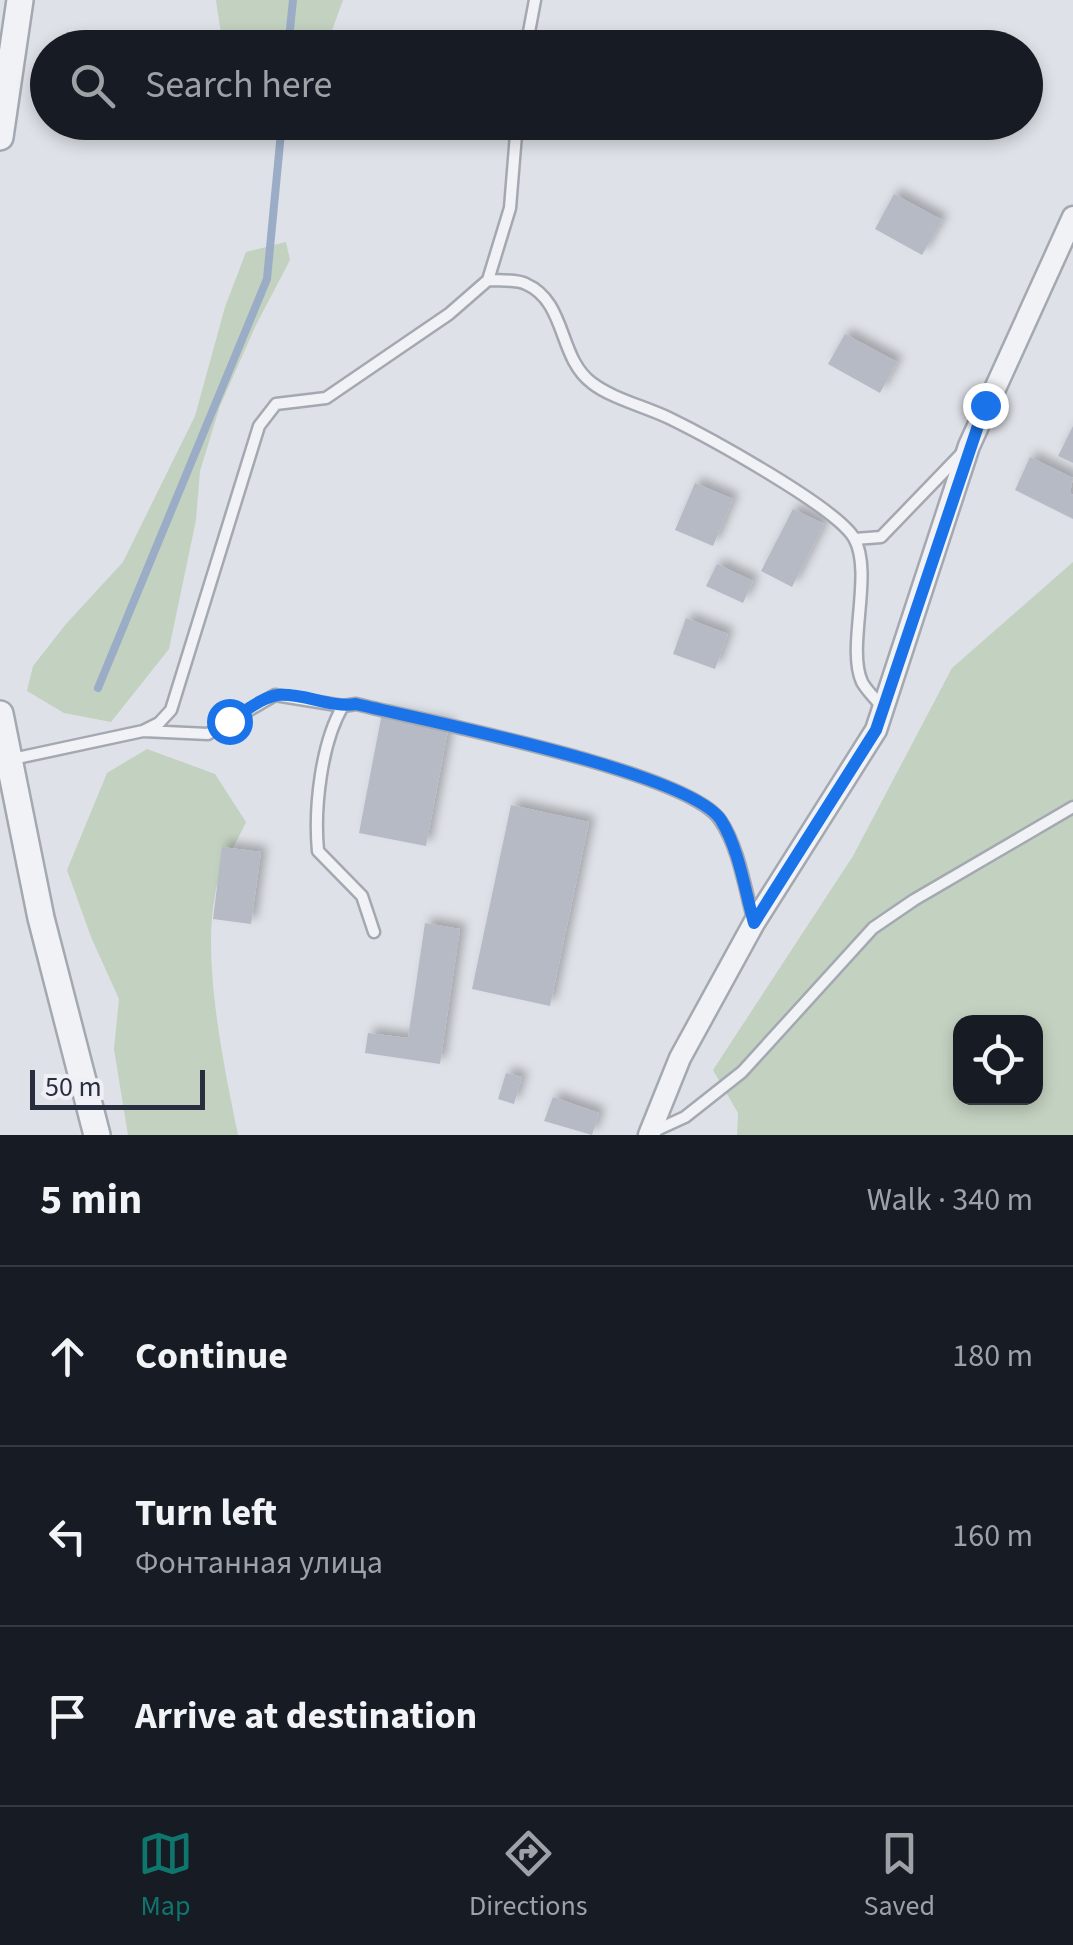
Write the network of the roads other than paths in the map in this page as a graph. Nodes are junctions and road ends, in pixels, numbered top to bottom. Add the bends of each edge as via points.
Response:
1 (20, 0) edge
2 (535, 0) edge
3 (529, 30) edge
4 (0, 137) edge
5 (516, 140) edge
6 (1073, 217) edge
7 (488, 280) junction
8 (969, 446) junction
9 (855, 539) junction
10 (344, 706) junction
11 (882, 708) junction
12 (0, 714) edge
13 (143, 731) junction
14 (8, 760) junction
15 (1073, 806) edge
16 (754, 923) junction
17 (374, 932) dead end
18 (649, 1134) edge
19 (96, 1135) edge

1 - 4 street
2 - 3 lane
5 - 7 lane via 510,208
6 - 8 street
7 - 9 lane via 525,283 552,305 571,357 591,383 672,419 766,473 827,510
7 - 13 lane via 326,398 276,404 259,426 171,710
8 - 9 lane via 881,537
8 - 11 street
9 - 11 lane via 862,574 862,681
10 - 13 lane via 275,695 208,734
10 - 16 lane via 622,768 690,796 719,818
10 - 17 lane via 335,720 315,814 318,852 362,896
11 - 16 street via 876,730
12 - 14 street
13 - 14 lane
14 - 19 street
15 - 18 lane via 873,928 742,1072 686,1117
16 - 18 street via 680,1058

